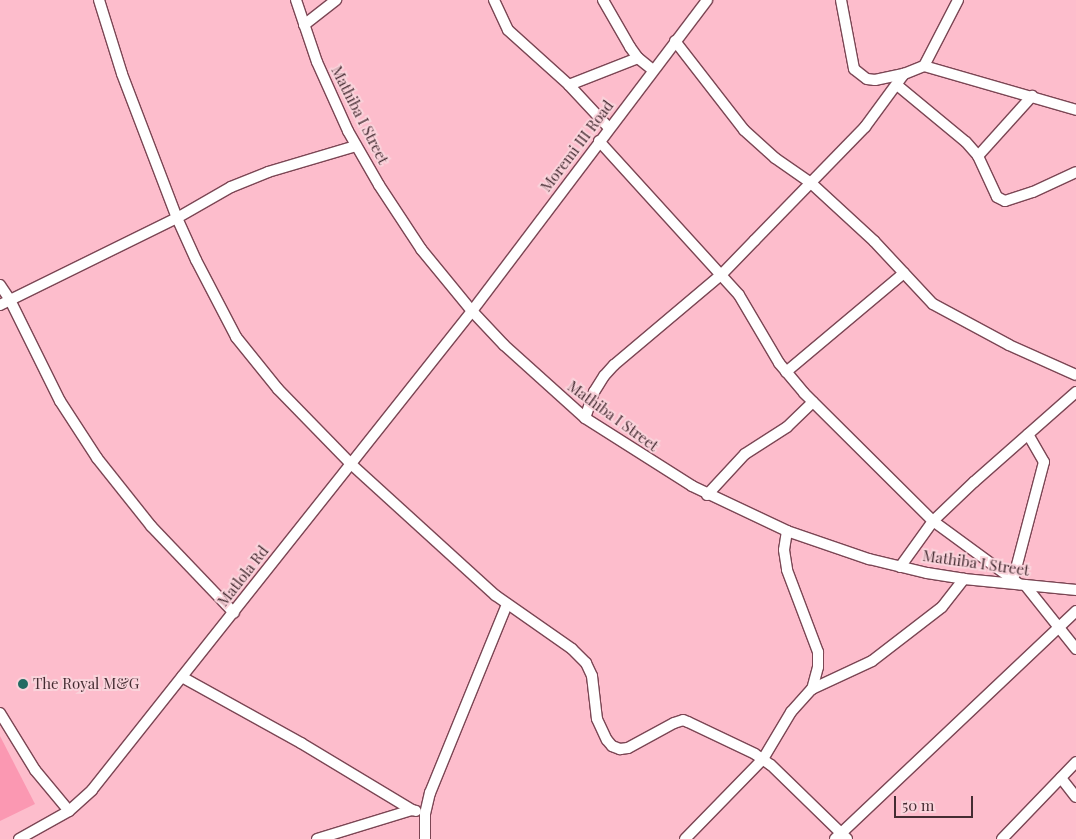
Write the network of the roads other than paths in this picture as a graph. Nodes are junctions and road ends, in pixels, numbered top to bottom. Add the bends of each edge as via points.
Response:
1 (99, 0) edge
2 (296, 0) edge
3 (336, 0) edge
4 (494, 0) edge
5 (604, 0) edge
6 (707, 0) edge
7 (841, 0) edge
8 (958, 0) edge
9 (304, 25) junction
10 (675, 41) junction
11 (638, 58) junction
12 (924, 66) junction
13 (653, 70) junction
14 (904, 74) junction
15 (569, 85) junction
16 (897, 85) junction
17 (1032, 96) junction
18 (1076, 110) edge
19 (609, 128) junction
20 (599, 141) junction
21 (356, 146) junction
22 (978, 156) junction
23 (1076, 172) edge
24 (811, 182) junction
25 (177, 218) junction
26 (904, 273) junction
27 (722, 274) junction
28 (0, 284) edge
29 (10, 300) junction
30 (0, 305) edge
31 (472, 311) junction
32 (786, 372) junction
33 (1076, 375) edge
34 (1076, 392) edge
35 (813, 402) junction
36 (585, 418) junction
37 (1028, 434) junction
38 (351, 464) junction
39 (707, 494) junction
40 (933, 521) junction
41 (787, 531) junction
42 (900, 567) junction
43 (964, 580) junction
44 (1019, 584) junction
45 (1076, 590) edge
46 (507, 604) junction
47 (1076, 611) edge
48 (234, 613) junction
49 (1059, 630) junction
50 (1076, 649) edge
51 (182, 676) junction
52 (812, 688) junction
53 (0, 713) edge
54 (763, 759) junction
55 (1076, 762) edge
56 (1062, 778) junction
57 (1076, 797) edge
58 (412, 810) junction
59 (69, 812) junction
60 (425, 814) junction
61 (841, 837) edge
62 (19, 839) edge
63 (317, 839) edge
64 (425, 839) edge
65 (685, 839) edge
66 (1002, 839) edge

1 - 25 street via 122,74
2 - 9 street, Mathiba I Street
3 - 9 street
4 - 15 street via 508,30
5 - 11 street
6 - 10 street, Moremi III Road
7 - 14 street via 854,69 860,76 875,80
8 - 12 street
9 - 21 street, Mathiba I Street via 330,94
10 - 13 street, Moremi III Road
10 - 24 street via 744,130 775,158
11 - 13 street
11 - 15 street
12 - 14 street
12 - 17 street
13 - 19 street, Moremi III Road
14 - 16 street
15 - 19 street
16 - 22 street via 966,142
16 - 24 street via 865,127
17 - 18 street
17 - 22 street
19 - 20 street, Moremi III Road
20 - 27 street
20 - 31 street, Moremi III Road
21 - 25 street via 268,172 231,187
21 - 31 street, Mathiba I Street via 421,249
22 - 23 street via 997,197 1005,201
24 - 26 street
24 - 27 street
25 - 29 street
25 - 38 street via 236,337 278,389
26 - 32 street
26 - 33 street via 933,304 1009,345
27 - 32 street via 750,311
27 - 36 street via 614,365 594,392
28 - 29 street
29 - 30 street
29 - 48 street via 60,401 97,458 151,526
31 - 36 street, Mathiba I Street via 532,372
31 - 38 street, Matlola Rd
32 - 35 street
34 - 37 street
35 - 39 street via 787,426 745,454
35 - 40 street
36 - 39 street, Mathiba I Street
37 - 40 street
37 - 44 street via 1044,462
38 - 46 street
38 - 48 street, Matlola Rd
39 - 41 street, Mathiba I Street
40 - 42 street
40 - 44 street
41 - 42 street, Mathiba I Street
41 - 52 street via 784,550 787,570 818,652
42 - 43 street, Mathiba I Street
43 - 44 street, Mathiba I Street
43 - 52 street via 942,608 892,647 859,669
44 - 45 street, Mathiba I Street
44 - 49 street
46 - 54 street via 572,649 586,664 592,676 598,720 612,746 628,748 683,720
46 - 60 street via 430,793
47 - 49 street
48 - 51 street, Matlola Rd
49 - 50 street
49 - 61 street
51 - 58 street via 302,743
51 - 59 street, Matlola Rd via 92,790
52 - 54 street via 791,712
53 - 59 street via 35,770
54 - 61 street via 782,774
54 - 65 street
55 - 56 street
56 - 57 street
56 - 66 street
58 - 60 street
58 - 63 street
59 - 62 street, Matlola Rd
60 - 64 street

